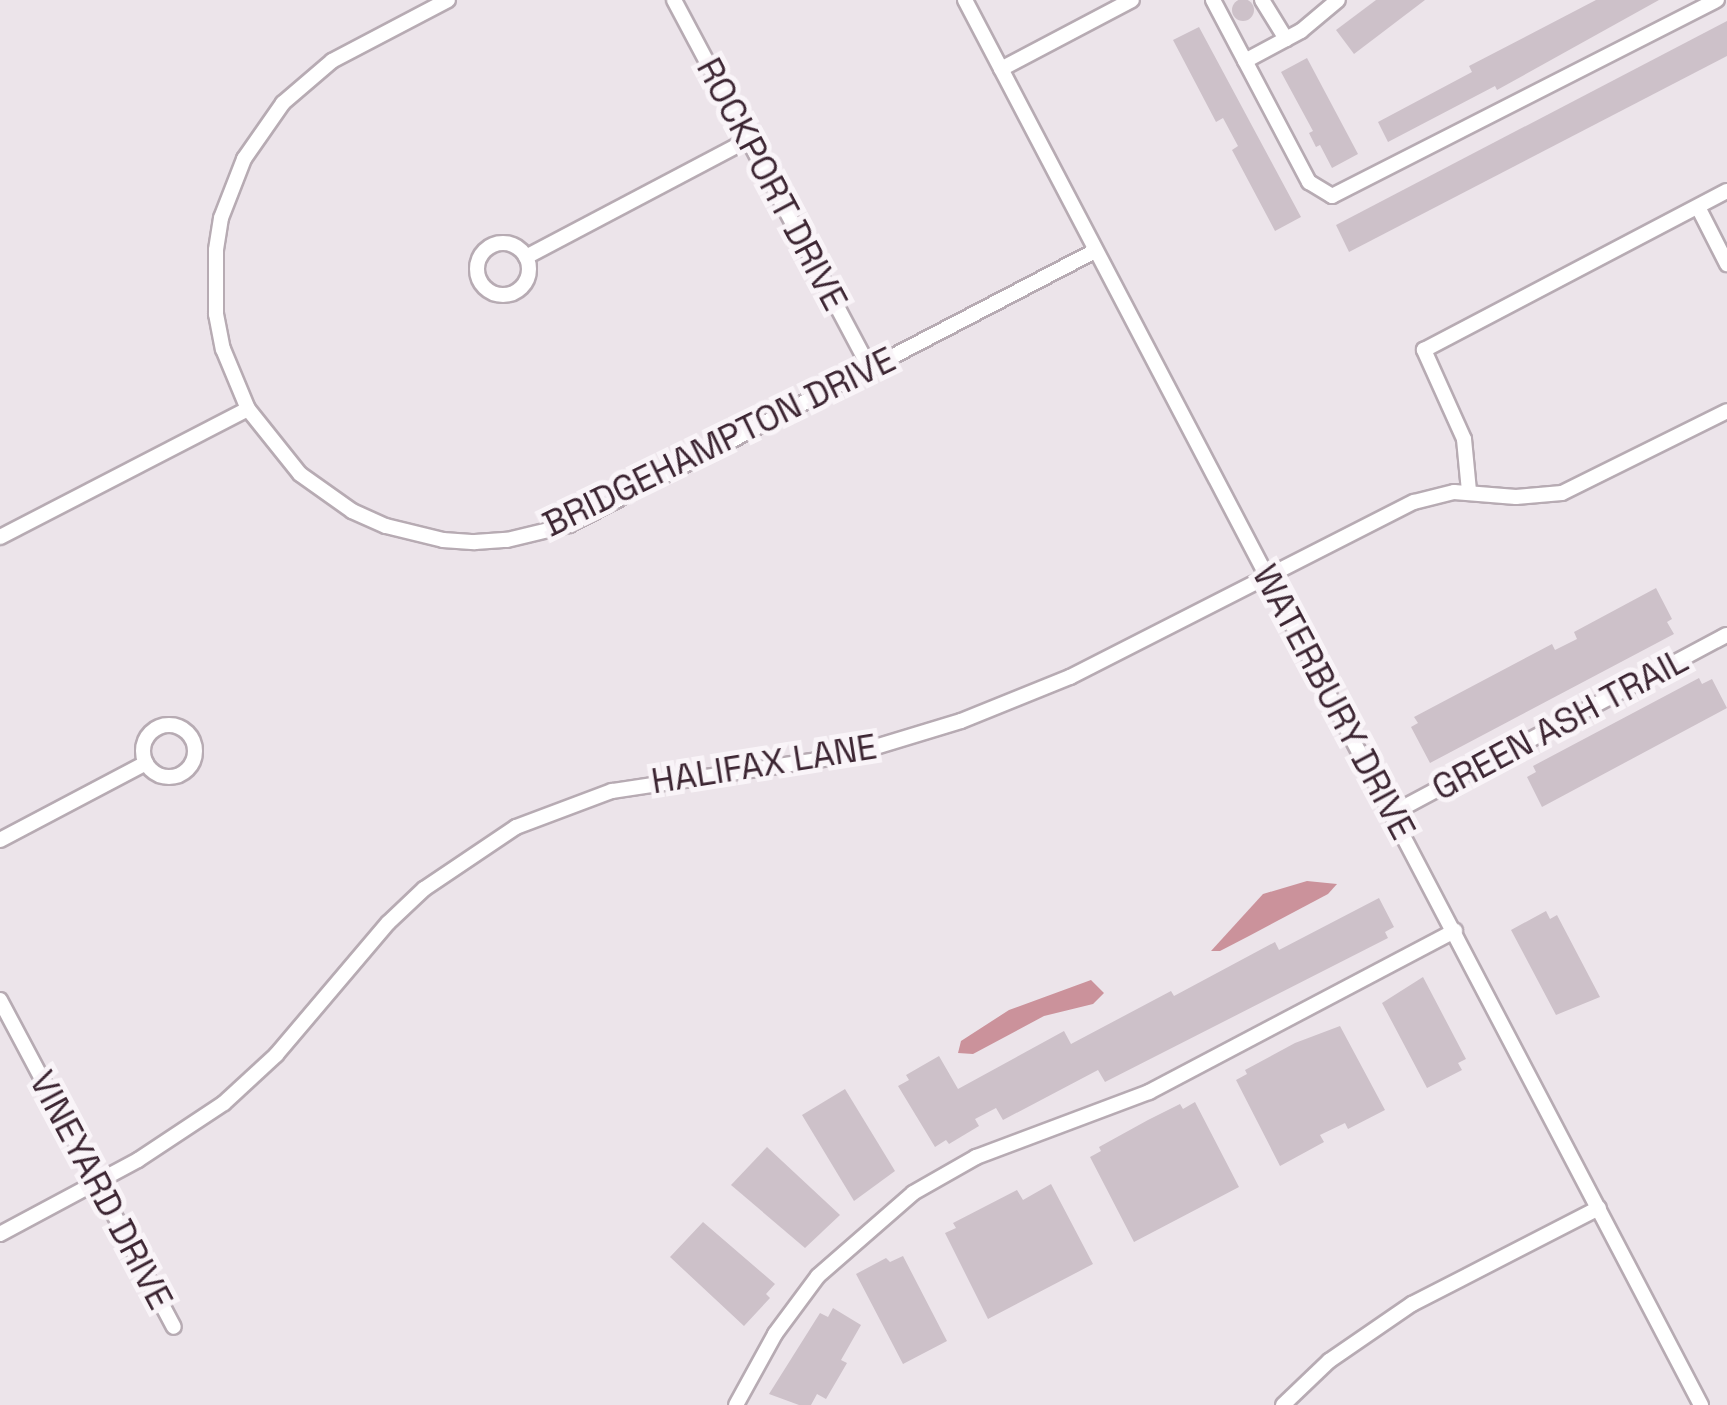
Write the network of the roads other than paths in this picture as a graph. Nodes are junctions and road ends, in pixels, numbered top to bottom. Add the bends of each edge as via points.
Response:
1 (448, 0) edge
2 (674, 0) edge
3 (965, 0) edge
4 (1132, 0) edge
5 (1213, 0) edge
6 (1262, 0) edge
7 (1338, 0) edge
8 (1717, 0) edge
9 (1286, 39) junction
10 (1245, 61) junction
11 (1001, 69) junction
12 (748, 140) junction
13 (1727, 191) edge
14 (1699, 209) junction
15 (1096, 251) junction
16 (526, 257) dead end
17 (1727, 264) edge
18 (870, 369) junction
19 (248, 408) junction
20 (1727, 411) edge
21 (1468, 492) junction
22 (0, 537) edge
23 (1267, 576) junction
24 (1727, 635) edge
25 (146, 763) dead end
26 (1392, 813) junction
27 (0, 840) edge
28 (1455, 931) junction
29 (0, 1000) edge
30 (97, 1183) junction
31 (1599, 1208) junction
32 (0, 1234) edge
33 (174, 1328) dead end
34 (736, 1405) edge
35 (1283, 1405) edge
36 (1700, 1405) edge

1 - 19 street, BRIDGEHAMPTON DRIVE via 306,80 244,158 222,218 214,282 223,350
2 - 12 street, ROCKPORT DRIVE
3 - 11 street, WATERBURY DRIVE
4 - 11 street
5 - 10 street
6 - 9 street
7 - 9 street
8 - 10 street via 1332,196 1309,182
9 - 10 street
11 - 15 street, WATERBURY DRIVE
12 - 16 street
12 - 18 street, ROCKPORT DRIVE
13 - 14 street
14 - 17 street
14 - 21 street via 1424,350 1464,439
15 - 18 street, BRIDGEHAMPTON DRIVE
15 - 23 street, WATERBURY DRIVE
18 - 19 street, BRIDGEHAMPTON DRIVE via 569,525 507,540 443,540 352,511 300,474
19 - 22 street
20 - 21 street, HALIFAX LANE via 1562,493
21 - 23 street, HALIFAX LANE via 1414,502
23 - 26 street, WATERBURY DRIVE
23 - 30 street, HALIFAX LANE via 1070,677 906,740 772,768 642,784 516,827 412,900 276,1056 224,1103
24 - 26 street, GREEN ASH TRAIL
25 - 27 street
26 - 28 street, WATERBURY DRIVE
28 - 31 street, WATERBURY DRIVE
28 - 34 street via 1148,1092 976,1157 914,1194 818,1276 774,1334
29 - 30 street, VINEYARD DRIVE
30 - 32 street, HALIFAX LANE
30 - 33 street, VINEYARD DRIVE
31 - 35 street via 1412,1304 1329,1361
31 - 36 street, WATERBURY DRIVE

